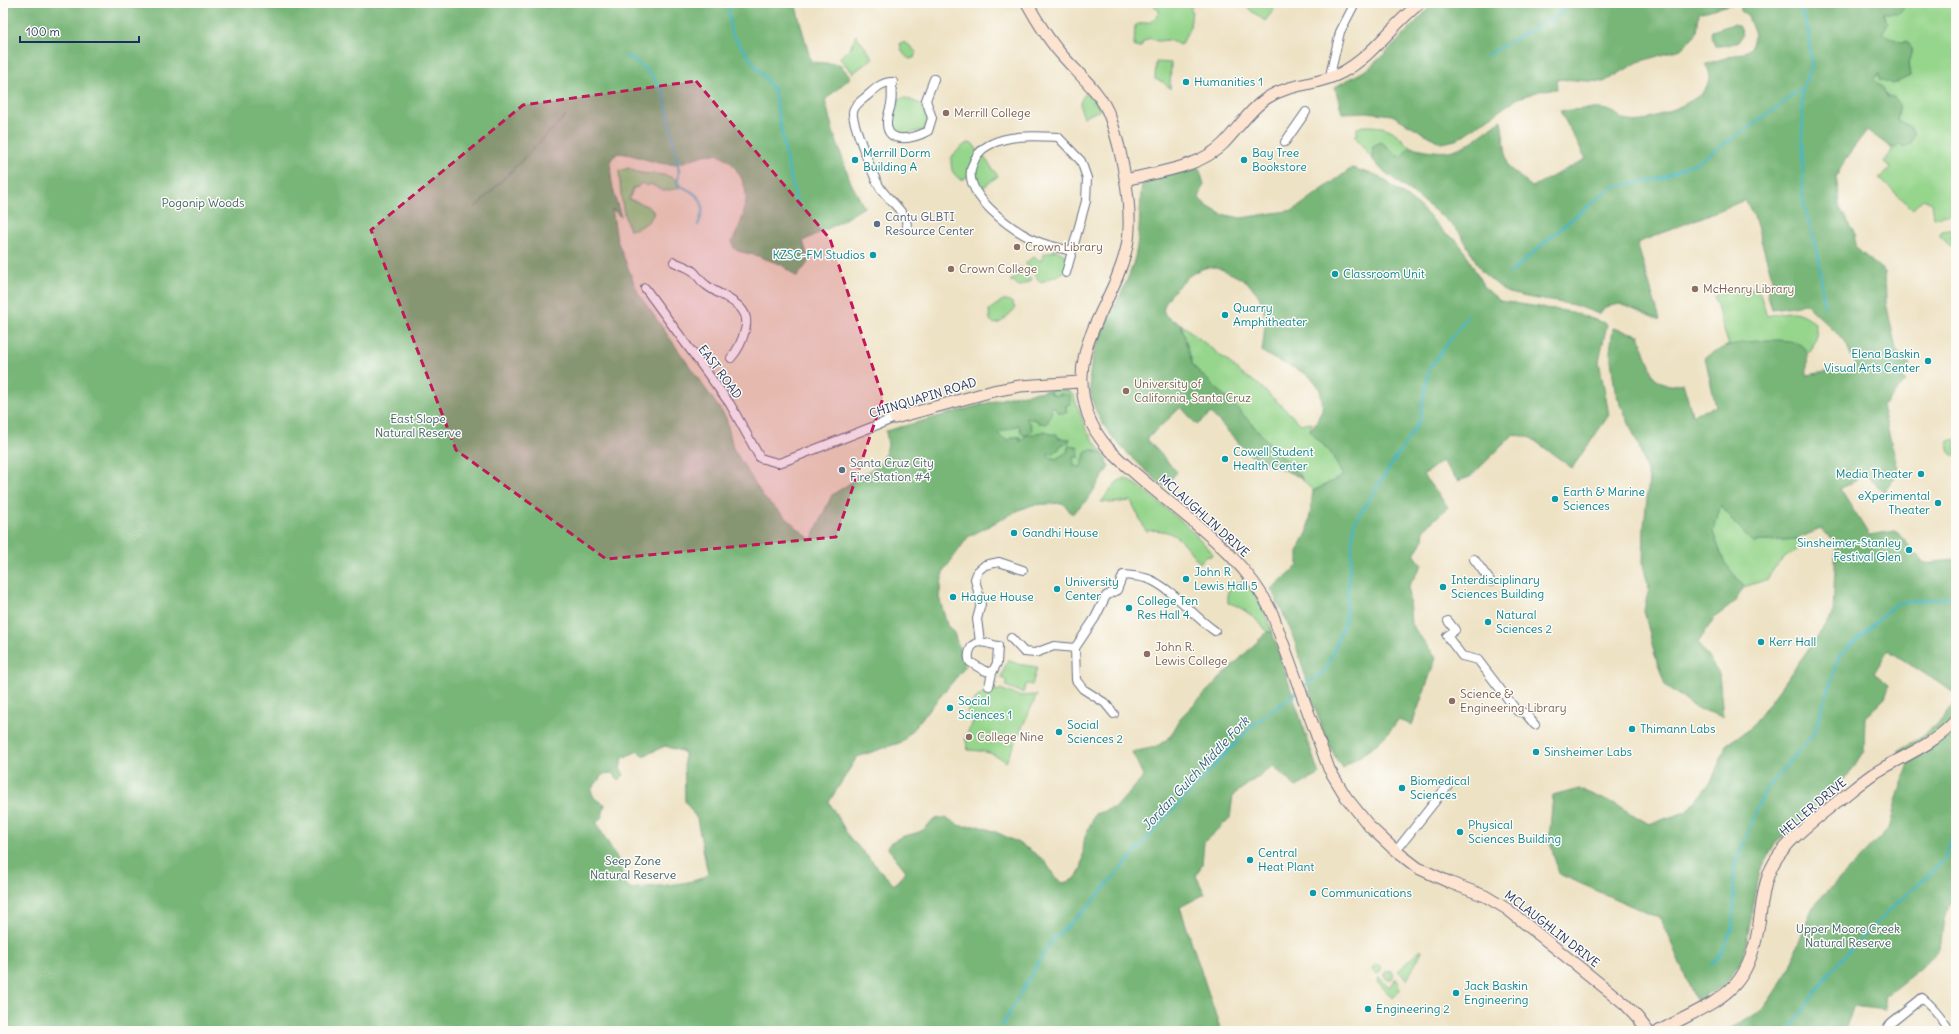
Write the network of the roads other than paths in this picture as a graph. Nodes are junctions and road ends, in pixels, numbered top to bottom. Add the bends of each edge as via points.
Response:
1 (1027, 3) edge
2 (1355, 3) edge
3 (1420, 3) edge
4 (1331, 72) dead end
5 (934, 79) dead end
6 (1306, 112) dead end
7 (1285, 142) dead end
8 (1125, 180) junction
9 (907, 228) dead end
10 (1072, 251) junction
11 (674, 262) dead end
12 (1066, 273) dead end
13 (645, 288) dead end
14 (731, 358) dead end
15 (1080, 382) junction
16 (894, 418) joint
17 (778, 462) joint
18 (1474, 559) dead end
19 (1023, 570) dead end
20 (1491, 582) dead end
21 (1448, 621) dead end
22 (1215, 631) dead end
23 (1011, 638) dead end
24 (980, 642) junction
25 (1075, 648) junction
26 (992, 673) junction
27 (989, 686) dead end
28 (1114, 714) dead end
29 (1956, 720) edge
30 (1535, 725) dead end
31 (1448, 785) dead end
32 (1396, 851) junction
33 (1648, 1031) edge
34 (1659, 1031) edge
35 (1886, 1031) edge
36 (1950, 1031) edge

1 - 8 main road, MCLAUGHLIN DRIVE via 1053,44 1103,103 1113,128
2 - 4 street via 1340,32
3 - 8 main road via 1358,63 1327,79 1280,91 1268,97 1210,154 1190,163
5 - 9 street via 926,100 932,118 928,131 903,139 892,135 886,120 892,100 893,82 884,83 864,98 854,108 852,116 877,182 904,216 908,223
6 - 7 street
8 - 15 main road, MCLAUGHLIN DRIVE via 1129,216 1127,246 1083,357
10 - 10 street via 1034,240 1010,226 989,208 971,182 972,168 980,151 988,145 1016,137 1058,137 1075,154 1081,161 1087,178 1086,197
10 - 12 street
11 - 14 street via 692,270 705,284 735,303 744,312 746,328 740,348
13 - 17 street, EAST ROAD via 730,404 760,458
15 - 16 main road, CHINQUAPIN ROAD via 993,390
15 - 32 main road, MCLAUGHLIN DRIVE via 1089,418 1110,451 1221,546 1267,601 1332,774 1346,798 1370,827
16 - 17 street, CHINQUAPIN ROAD via 797,457
18 - 20 street
19 - 24 street via 999,562 985,565 978,571 975,580 981,604 977,619
21 - 30 street via 1455,630 1447,636 1462,656 1478,660 1517,711 1525,713
22 - 25 street via 1196,617 1173,594 1151,580 1123,575 1116,590 1106,596
23 - 25 street via 1024,652 1035,653 1054,646
24 - 26 street via 998,646 997,663
24 - 26 street via 972,646 968,658 973,665
25 - 28 street via 1076,680 1083,689 1105,703
26 - 27 street
29 - 34 main road, HELLER DRIVE via 1929,744 1864,781 1794,838 1779,855 1767,876 1756,940 1742,977 1725,995
31 - 32 street
32 - 33 main road, MCLAUGHLIN DRIVE via 1418,868 1485,896 1507,909 1625,1004
35 - 36 street via 1891,1023 1922,998 1929,1003

